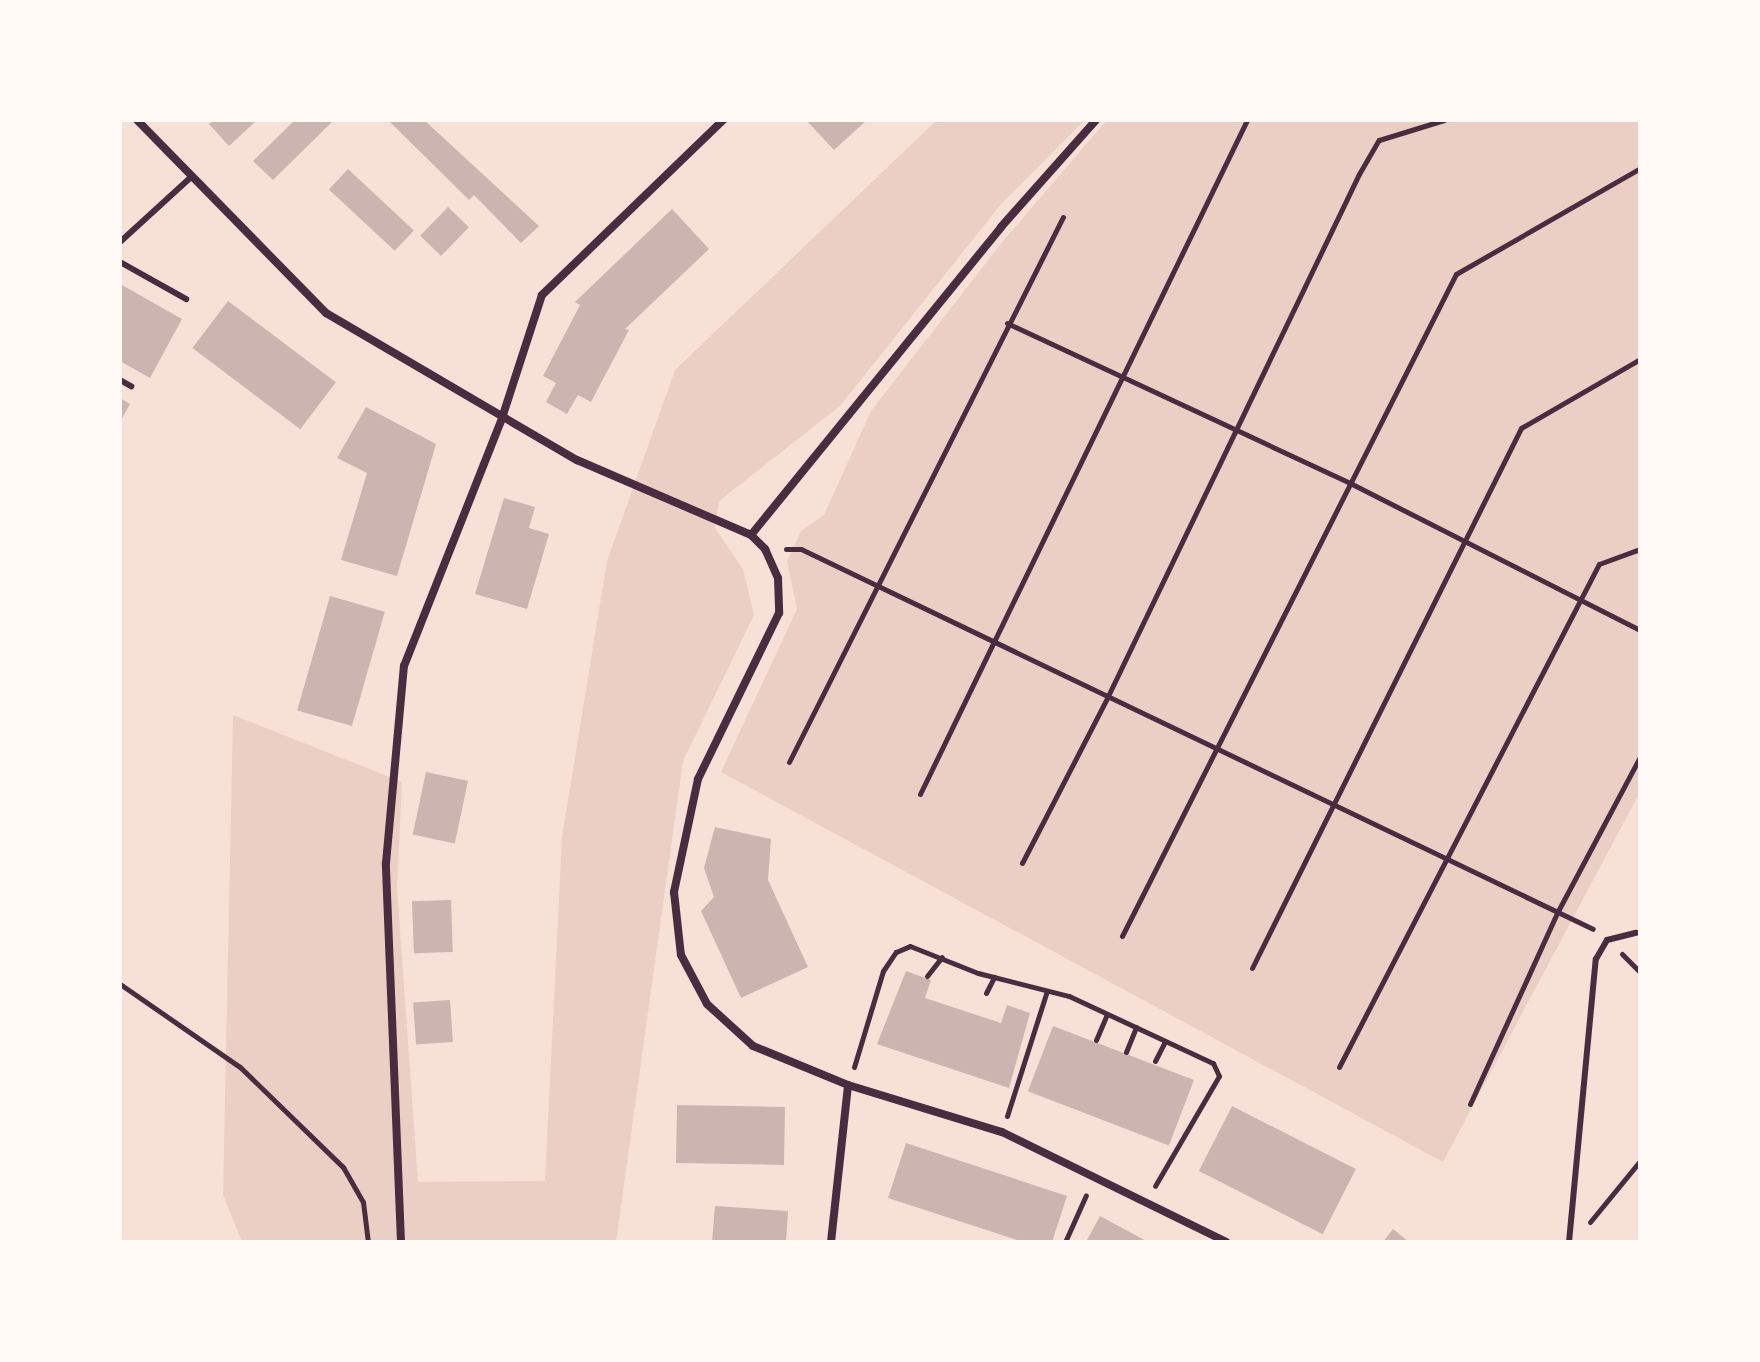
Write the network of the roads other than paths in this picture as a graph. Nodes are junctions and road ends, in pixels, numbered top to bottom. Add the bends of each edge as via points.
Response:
1 (137, 120) edge
2 (723, 120) edge
3 (1096, 120) edge
4 (189, 179) junction
5 (120, 242) edge
6 (120, 262) edge
7 (186, 299) dead end
8 (120, 380) edge
9 (131, 386) dead end
10 (502, 418) junction
11 (751, 535) junction
12 (1636, 933) dead end
13 (848, 1085) junction
14 (401, 1242) edge
15 (831, 1242) edge
16 (1227, 1242) edge
17 (1569, 1242) edge

1 - 4 street
2 - 10 street via 542,295
3 - 11 street via 1001,227
4 - 5 lane
4 - 10 street via 326,313
6 - 7 lane
8 - 9 lane
10 - 11 street via 577,460
10 - 14 street via 404,666 386,863
11 - 13 street via 765,549 778,578 779,613 698,779 674,892 681,955 707,1004 753,1046
12 - 17 lane via 1607,940 1596,959
13 - 15 street
13 - 16 street via 1002,1132

